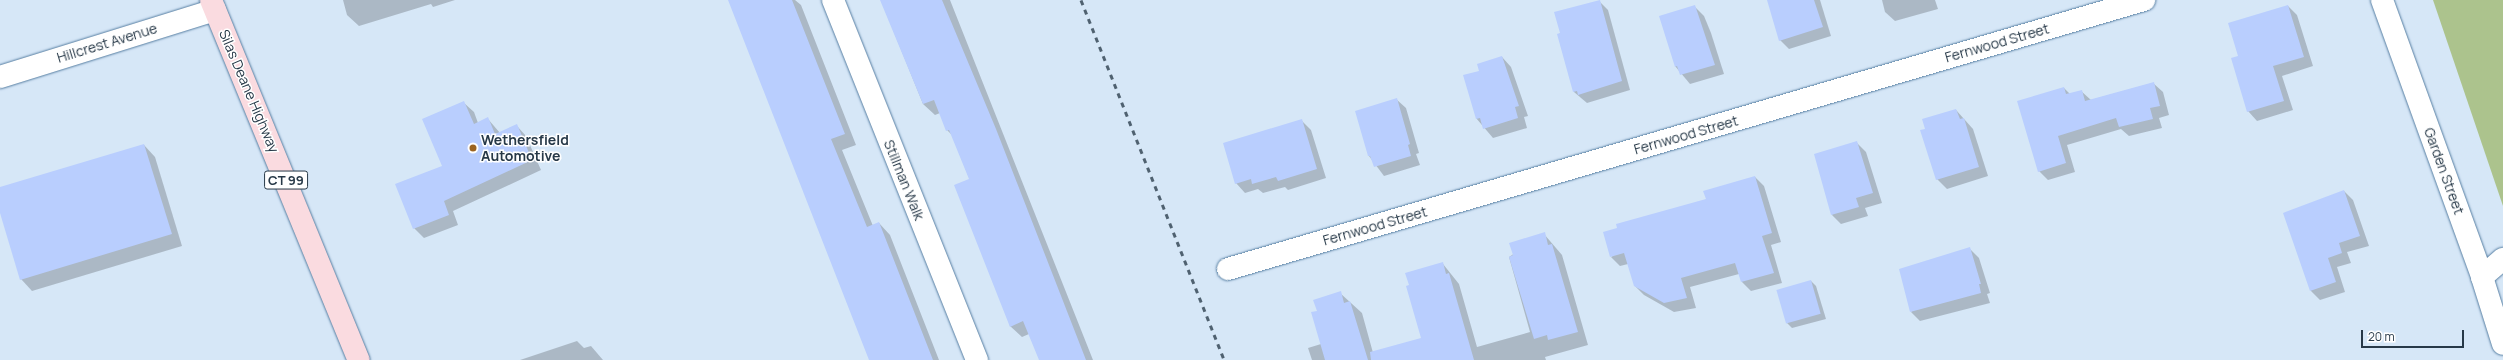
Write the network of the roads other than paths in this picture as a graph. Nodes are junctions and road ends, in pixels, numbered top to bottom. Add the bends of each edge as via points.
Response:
1 (833, 0) edge
2 (2144, 0) edge
3 (2382, 0) edge
4 (213, 5) edge
5 (0, 77) edge
6 (2503, 259) edge
7 (1228, 269) dead end
8 (2482, 277) junction
9 (2503, 344) edge
10 (359, 360) edge
11 (977, 360) edge

1 - 11 street, Stillman Walk
2 - 7 street, Fernwood Street
3 - 8 street, Garden Street
4 - 5 street, Hillcrest Avenue
4 - 10 main road, Silas Deane Highway / CT 99
6 - 8 street
8 - 9 street, Garden Street

